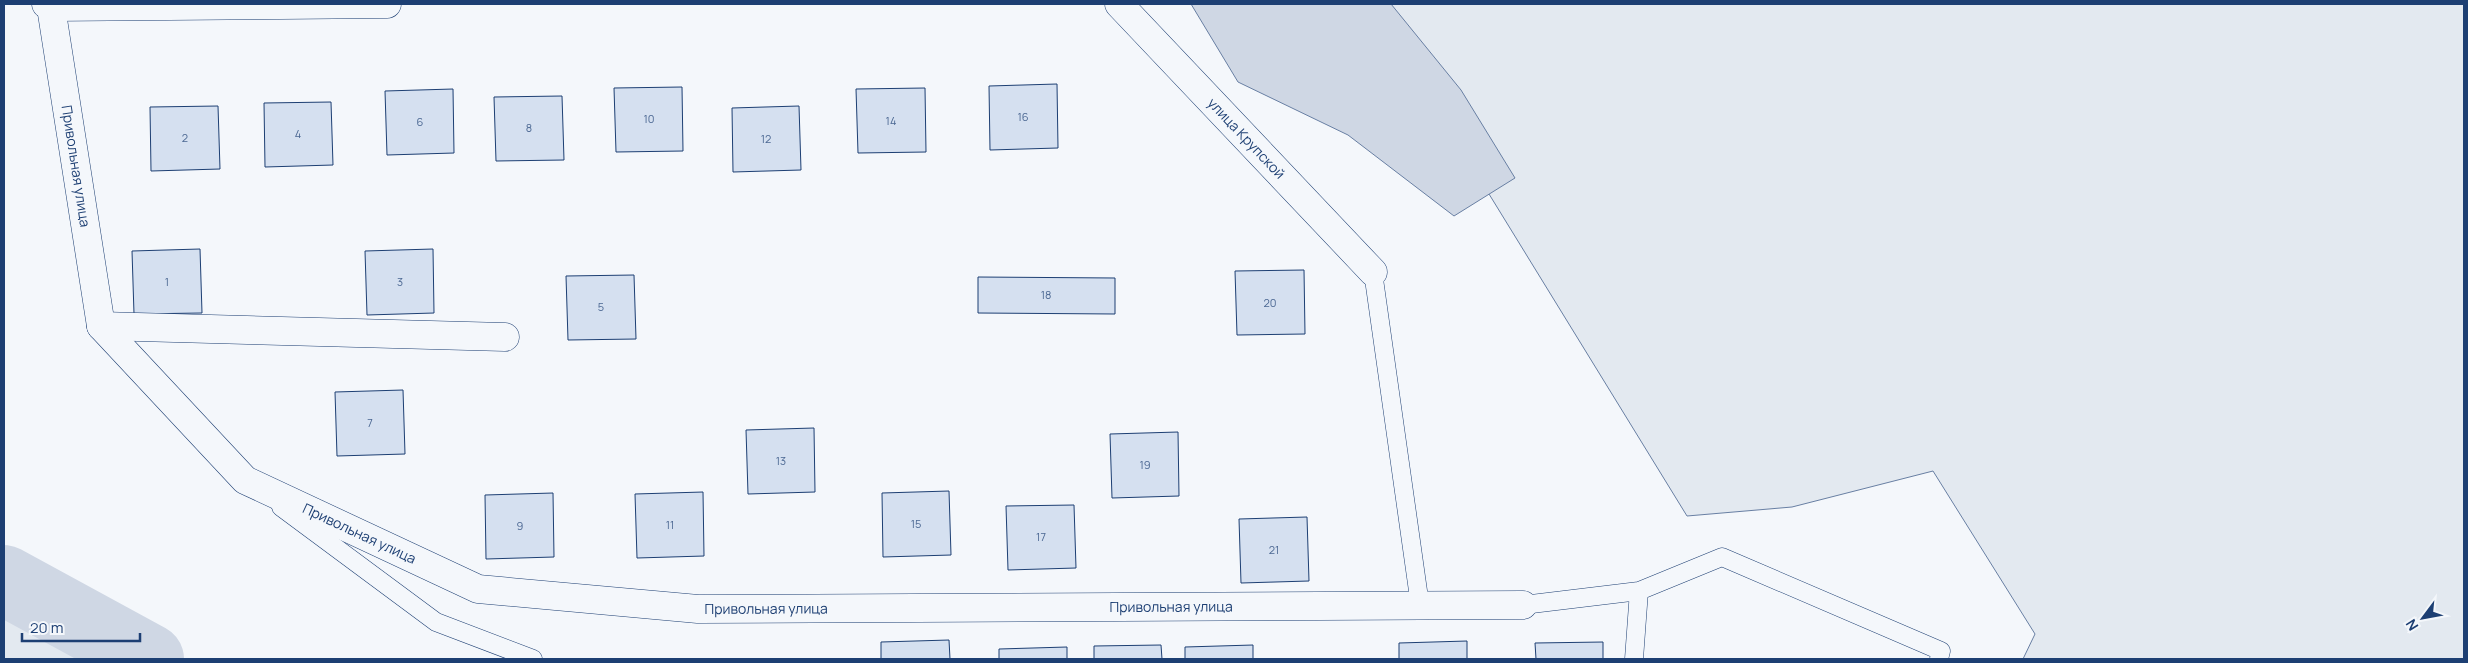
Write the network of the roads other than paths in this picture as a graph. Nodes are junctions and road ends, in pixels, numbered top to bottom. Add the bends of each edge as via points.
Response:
1 (387, 4) edge
2 (1119, 4) edge
3 (49, 5) edge
4 (1373, 272) joint
5 (101, 326) junction
6 (505, 337) dead end
7 (245, 480) junction
8 (1639, 591) junction
9 (1420, 605) junction
10 (1523, 605) joint
11 (533, 659) edge
12 (1634, 659) edge
13 (1939, 659) edge

1 - 3 street
2 - 4 street, улица Крупской
3 - 5 street, Привольная улица
4 - 9 lane
5 - 6 street
5 - 7 street, Привольная улица
7 - 9 street, Привольная улица via 478,589 698,609
7 - 11 lane via 436,622
8 - 10 lane
8 - 12 lane
8 - 13 lane via 1722,557 1941,651
9 - 10 street, Привольная улица

